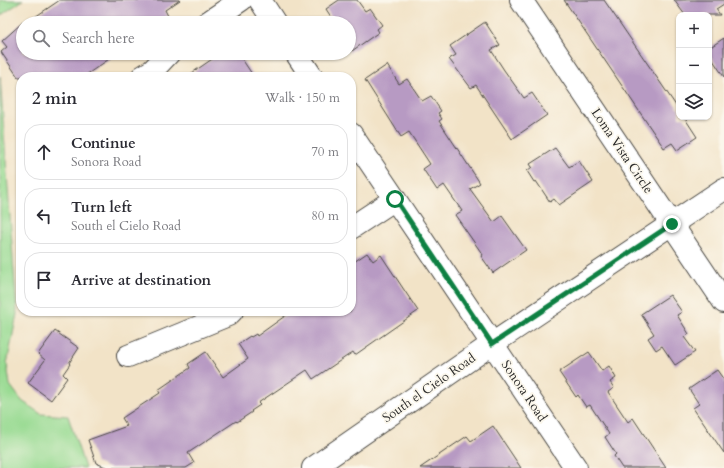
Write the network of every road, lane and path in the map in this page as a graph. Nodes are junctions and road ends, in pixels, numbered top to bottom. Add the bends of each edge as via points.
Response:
1 (242, 0) edge
2 (260, 0) edge
3 (521, 0) edge
4 (218, 16) edge
5 (270, 16) edge
6 (162, 60) edge
7 (301, 60) edge
8 (150, 72) edge
9 (309, 72) edge
10 (356, 141) edge
11 (724, 189) edge
12 (395, 199) junction
13 (672, 224) junction
14 (356, 225) edge
15 (724, 302) edge
16 (226, 316) edge
17 (492, 344) junction
18 (128, 356) dead end
19 (341, 460) edge
20 (313, 468) edge
21 (576, 468) edge

1 - 4 street
2 - 5 street
3 - 13 street, Loma Vista Circle
6 - 8 street
7 - 9 street
10 - 12 street, Sonora Road
11 - 13 street, South el Cielo Road
12 - 14 street
12 - 17 street, Sonora Road
13 - 15 street, Loma Vista Circle
13 - 17 street, South el Cielo Road
16 - 18 street
17 - 19 street, South el Cielo Road
17 - 21 street, Sonora Road
19 - 20 street, South el Cielo Road

